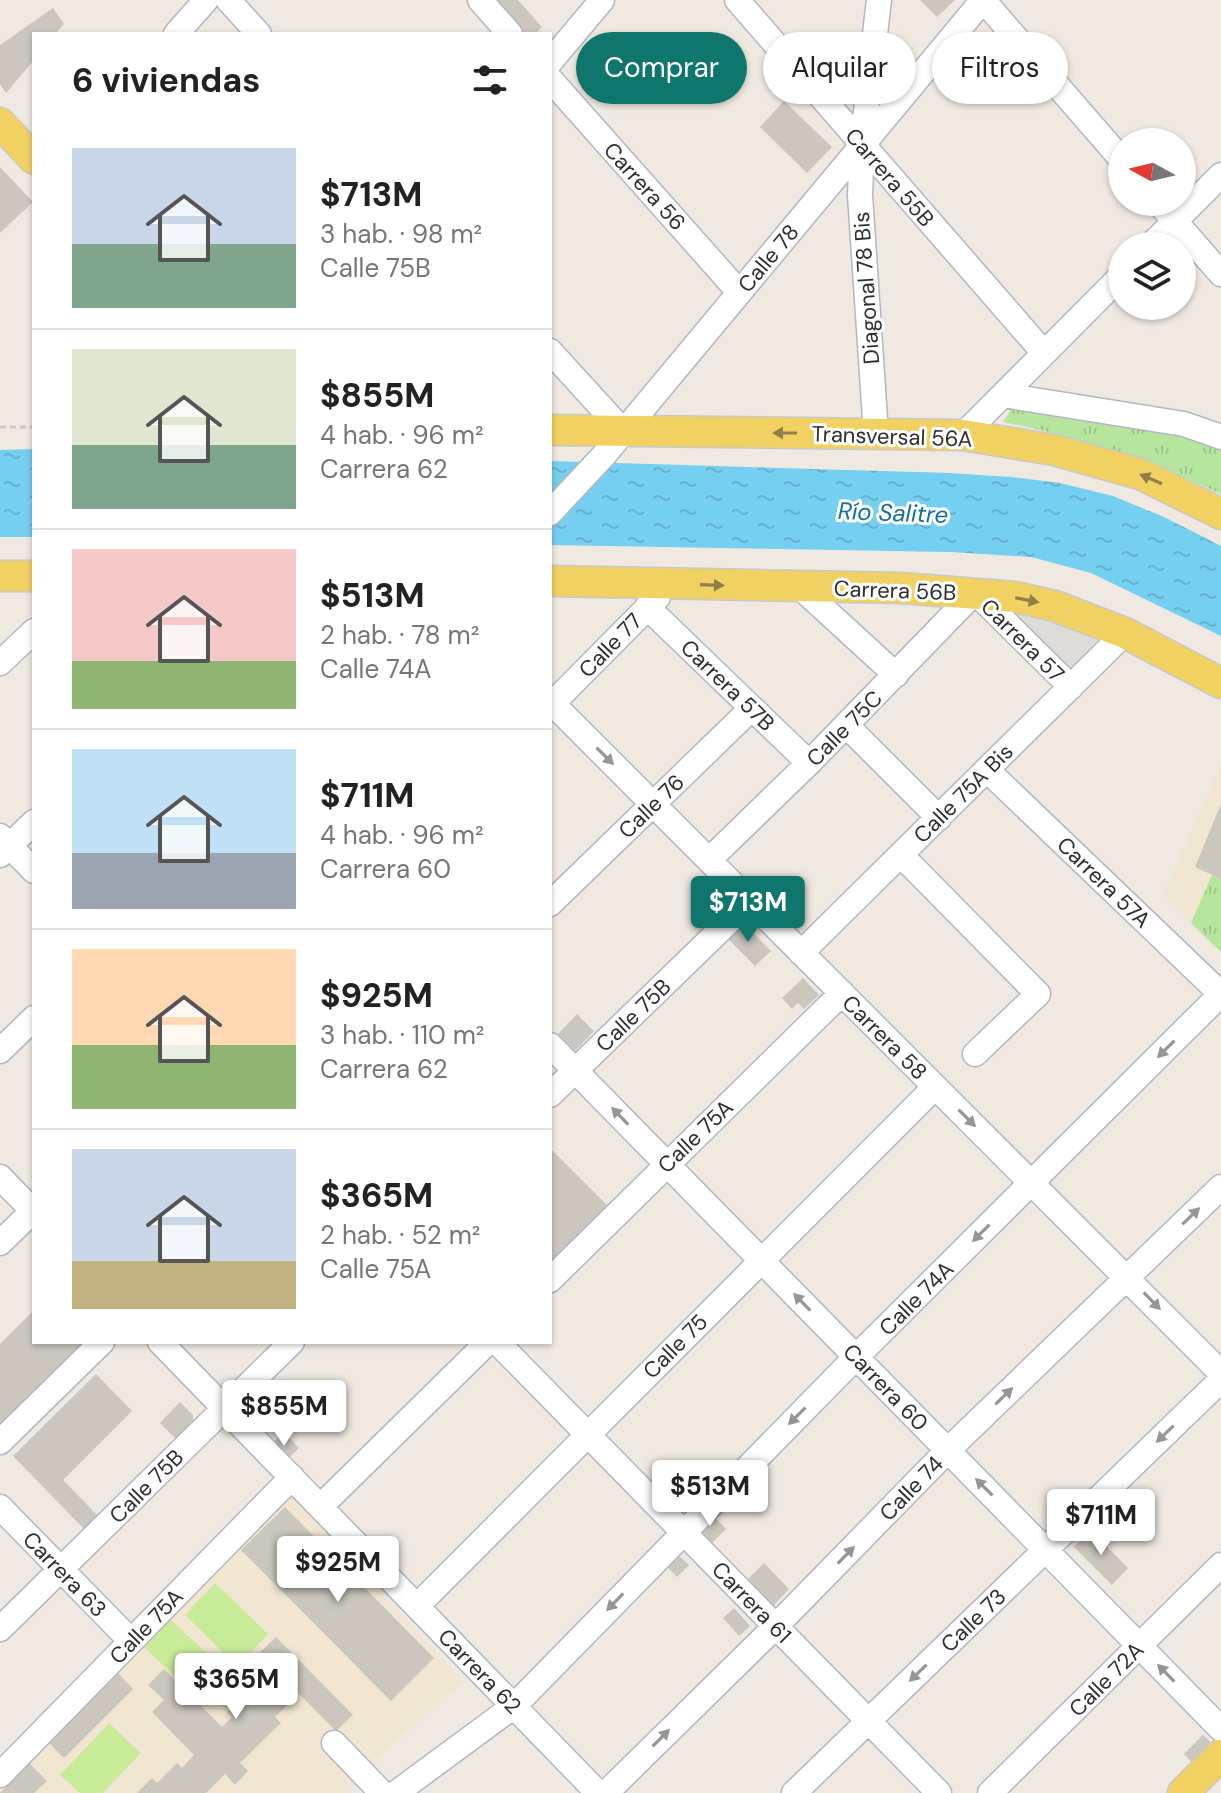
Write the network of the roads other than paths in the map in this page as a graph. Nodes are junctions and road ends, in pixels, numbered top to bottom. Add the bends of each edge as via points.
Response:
1 (206, 0) edge
2 (228, 0) edge
3 (480, 0) edge
4 (602, 0) edge
5 (737, 0) edge
6 (879, 0) edge
7 (983, 0) edge
8 (178, 32) edge
9 (257, 32) edge
10 (508, 32) edge
11 (552, 60) edge
12 (552, 81) edge
13 (0, 123) edge
14 (1108, 144) edge
15 (862, 145) junction
16 (32, 157) edge
17 (1221, 175) edge
18 (1171, 216) edge
19 (1175, 221) junction
20 (1164, 232) edge
21 (1221, 274) edge
22 (1108, 289) edge
23 (739, 292) junction
24 (1044, 353) junction
25 (552, 354) edge
26 (1003, 395) junction
27 (552, 430) edge
28 (876, 434) junction
29 (963, 435) junction
30 (1221, 437) edge
31 (614, 442) junction
32 (552, 511) edge
33 (1221, 514) edge
34 (0, 576) edge
35 (32, 576) edge
36 (552, 581) edge
37 (670, 583) junction
38 (801, 588) junction
39 (975, 592) junction
40 (647, 607) junction
41 (32, 633) edge
42 (1125, 633) junction
43 (0, 663) edge
44 (896, 675) junction
45 (1221, 683) edge
46 (1071, 687) junction
47 (552, 702) edge
48 (552, 704) edge
49 (752, 708) junction
50 (846, 725) junction
51 (809, 763) junction
52 (987, 770) junction
53 (653, 804) junction
54 (939, 818) junction
55 (32, 824) edge
56 (3, 846) edge
57 (901, 855) junction
58 (709, 860) junction
59 (32, 869) edge
60 (750, 901) junction
61 (552, 902) edge
62 (801, 953) junction
63 (842, 993) junction
64 (1221, 994) edge
65 (32, 1020) edge
66 (552, 1047) edge
67 (0, 1051) edge
68 (975, 1054) dead end
69 (575, 1070) junction
70 (935, 1087) junction
71 (552, 1093) edge
72 (667, 1164) junction
73 (0, 1177) edge
74 (1032, 1183) junction
75 (1221, 1187) edge
76 (32, 1209) edge
77 (32, 1213) edge
78 (0, 1243) edge
79 (761, 1259) junction
80 (1128, 1277) junction
81 (552, 1278) edge
82 (100, 1344) edge
83 (162, 1344) edge
84 (290, 1344) edge
85 (486, 1344) edge
86 (499, 1344) edge
87 (856, 1357) junction
88 (1221, 1373) edge
89 (1221, 1380) edge
90 (224, 1408) junction
91 (587, 1435) junction
92 (0, 1442) edge
93 (948, 1450) junction
94 (292, 1477) junction
95 (0, 1507) edge
96 (320, 1507) junction
97 (683, 1532) junction
98 (1045, 1549) junction
99 (1221, 1565) edge
100 (62, 1570) junction
101 (417, 1606) junction
102 (776, 1626) junction
103 (0, 1629) edge
104 (131, 1641) junction
105 (1140, 1645) junction
106 (514, 1706) junction
107 (869, 1721) junction
108 (1221, 1729) edge
109 (334, 1743) dead end
110 (1221, 1755) edge
111 (0, 1775) edge
112 (382, 1793) edge
113 (396, 1793) edge
114 (598, 1793) edge
115 (606, 1793) edge
116 (794, 1793) edge
117 (939, 1793) edge
118 (990, 1793) edge
119 (1183, 1793) edge

1 - 8 street
2 - 9 street
3 - 10 street
4 - 11 street
5 - 15 street, Carrera 55B
6 - 15 street, Diagonal 78 Bis
7 - 14 street
7 - 15 street, Calle 78
12 - 23 street, Carrera 56
13 - 16 main road
15 - 23 street, Calle 78
15 - 24 street, Carrera 55B
15 - 28 street, Diagonal 78 Bis via 861,214
17 - 19 street
18 - 19 street
19 - 20 street
19 - 21 street
22 - 24 street
23 - 31 street, Calle 78
24 - 26 street
25 - 31 street
26 - 29 street
26 - 30 street via 1184,424
27 - 31 main road, Transversal 56A
28 - 29 main road, Transversal 56A
28 -> 31 main road, Transversal 56A
33 -> 29 main road, Transversal 56A via 1140,474 1054,450
31 - 32 street, Calle 78
34 - 35 main road
36 - 37 main road, Carrera 56B
37 -> 38 main road, Carrera 56B
37 - 40 street, Calle 77
38 - 39 main road, Carrera 56B
38 - 44 street
39 -> 42 main road, Carrera 56B via 1055,606
39 - 44 street, Calle 75C
39 - 46 street, Carrera 57
40 - 47 street, Calle 77
40 - 49 street, Carrera 57B
41 - 43 street
42 - 45 main road, Carrera 56B
42 - 46 street, Calle 75A Bis
44 - 50 street, Calle 75C
46 - 52 street, Calle 75A Bis
48 -> 53 street, Carrera 58
49 - 51 street, Carrera 57B
49 - 53 street, Calle 76
50 - 51 street, Calle 75C
50 - 54 street
51 - 58 street, Calle 75C
52 - 54 street, Calle 75A Bis
52 - 64 street, Carrera 57A
53 - 58 street, Carrera 58
53 - 61 street, Calle 76
54 - 57 street, Calle 75A Bis
55 - 56 street
56 - 59 street
57 - 62 street, Calle 75A Bis
57 - 68 street via 1038,994
58 - 60 street, Carrera 58
60 - 62 street, Carrera 58
60 - 69 street, Calle 75B
62 - 63 street, Carrera 58
63 - 70 street, Carrera 58
63 - 72 street, Calle 75A
64 -> 74 street, Calle 74A
65 - 67 street
66 - 69 street, Carrera 60
69 - 71 street, Calle 75B
72 -> 69 street, Carrera 60
70 -> 74 street, Carrera 58
70 - 79 street, Calle 75
72 - 79 street, Carrera 60
72 - 81 street, Calle 75A
73 - 76 street
74 - 80 street, Carrera 58
74 -> 87 street, Calle 74A
80 -> 75 street, Calle 74
77 - 78 street
87 -> 79 street, Carrera 60
79 - 91 street, Calle 75
80 -> 88 street, Carrera 58
93 -> 80 street, Calle 74
82 - 92 street
83 - 90 street, Carrera 62
84 - 90 street, Calle 75B
85 - 96 street
86 - 91 street, Carrera 61
87 - 93 street, Carrera 60
87 -> 97 street, Calle 74A
89 -> 98 street, Calle 73
90 - 94 street, Carrera 62
90 - 100 street, Calle 75B
91 - 97 street, Carrera 61
91 - 101 street, Calle 75
98 -> 93 street, Carrera 60
102 -> 93 street, Calle 74
94 - 96 street, Carrera 62
94 - 104 street, Calle 75A
95 - 100 street, Carrera 63
96 - 101 street, Carrera 62
97 - 102 street, Carrera 61
97 -> 106 street, Calle 74A
98 - 105 street, Carrera 60
98 -> 107 street, Calle 73
99 - 105 street, Calle 72A
100 - 103 street, Calle 75B
100 - 104 street, Carrera 63
101 - 106 street, Carrera 62
102 - 107 street, Carrera 61
115 -> 102 street, Calle 74
104 - 111 street, Calle 75A
108 -> 105 street, Carrera 60
105 - 118 street, Calle 72A
106 - 113 street, Calle 74A
106 - 114 street, Carrera 62
107 - 116 street, Calle 73
107 - 117 street, Carrera 61
109 - 112 street
110 - 119 main road

